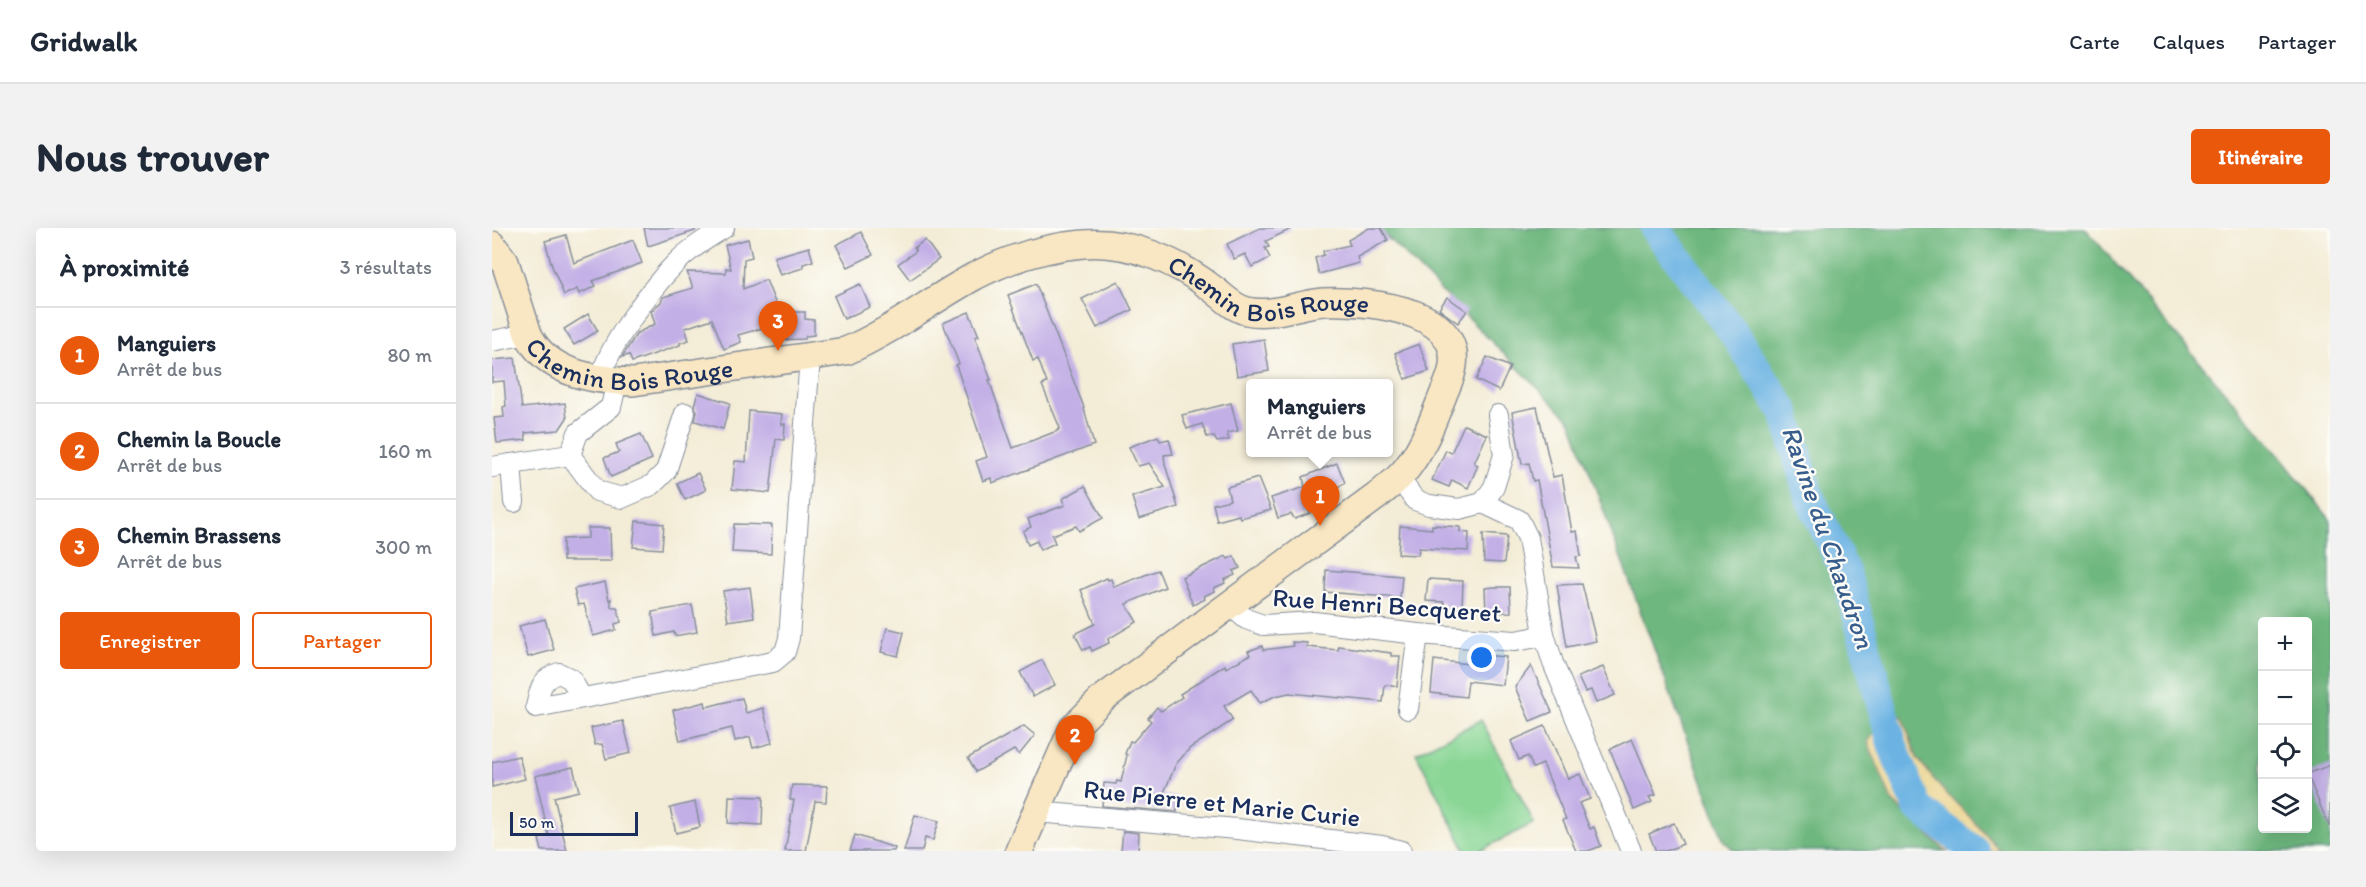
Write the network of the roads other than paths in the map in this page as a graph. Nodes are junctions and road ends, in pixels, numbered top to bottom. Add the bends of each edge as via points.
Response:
1 (724, 228) edge
2 (492, 245) edge
3 (528, 334) junction
4 (492, 341) edge
5 (810, 357) junction
6 (609, 380) junction
7 (685, 413) dead end
8 (1498, 415) dead end
9 (570, 455) junction
10 (502, 465) edge
11 (1399, 478) junction
12 (514, 502) dead end
13 (1484, 503) junction
14 (1231, 606) junction
15 (1418, 634) junction
16 (1544, 634) junction
17 (582, 698) dead end
18 (1408, 709) dead end
19 (1036, 812) junction
20 (1627, 849) edge
21 (1019, 851) edge
22 (1401, 851) edge

1 - 6 street via 679,260 663,278 612,350 602,370
2 - 3 street, Chemin Bois Rouge via 505,262
3 - 4 street
3 - 6 street, Chemin Bois Rouge via 544,357 564,369
5 - 6 street, Chemin Bois Rouge via 633,382
5 - 11 street, Chemin Bois Rouge via 846,351 873,339 972,278 1036,252 1081,244 1122,246 1160,256 1241,310 1268,312 1343,302 1383,305 1411,313 1440,328 1452,344 1452,374 1417,454
5 - 17 street via 789,638 784,652 773,662
6 - 9 street via 611,407 578,433
7 - 9 street via 666,471 652,485 622,498 597,491
8 - 13 street via 1504,455 1494,487
9 - 10 street
10 - 12 street
11 - 13 street via 1415,500 1429,505 1459,509
11 - 14 street, Chemin Bois Rouge
13 - 16 street via 1519,520 1528,538
14 - 15 street, Rue Henri Becqueret via 1246,619 1263,624 1314,622
14 - 19 street, Chemin Bois Rouge via 1085,714 1073,728
15 - 16 street, Rue Henri Becqueret via 1515,641
15 - 18 street
16 - 20 street
19 - 21 street, Chemin Bois Rouge
19 - 22 street, Rue Pierre et Marie Curie via 1237,830

